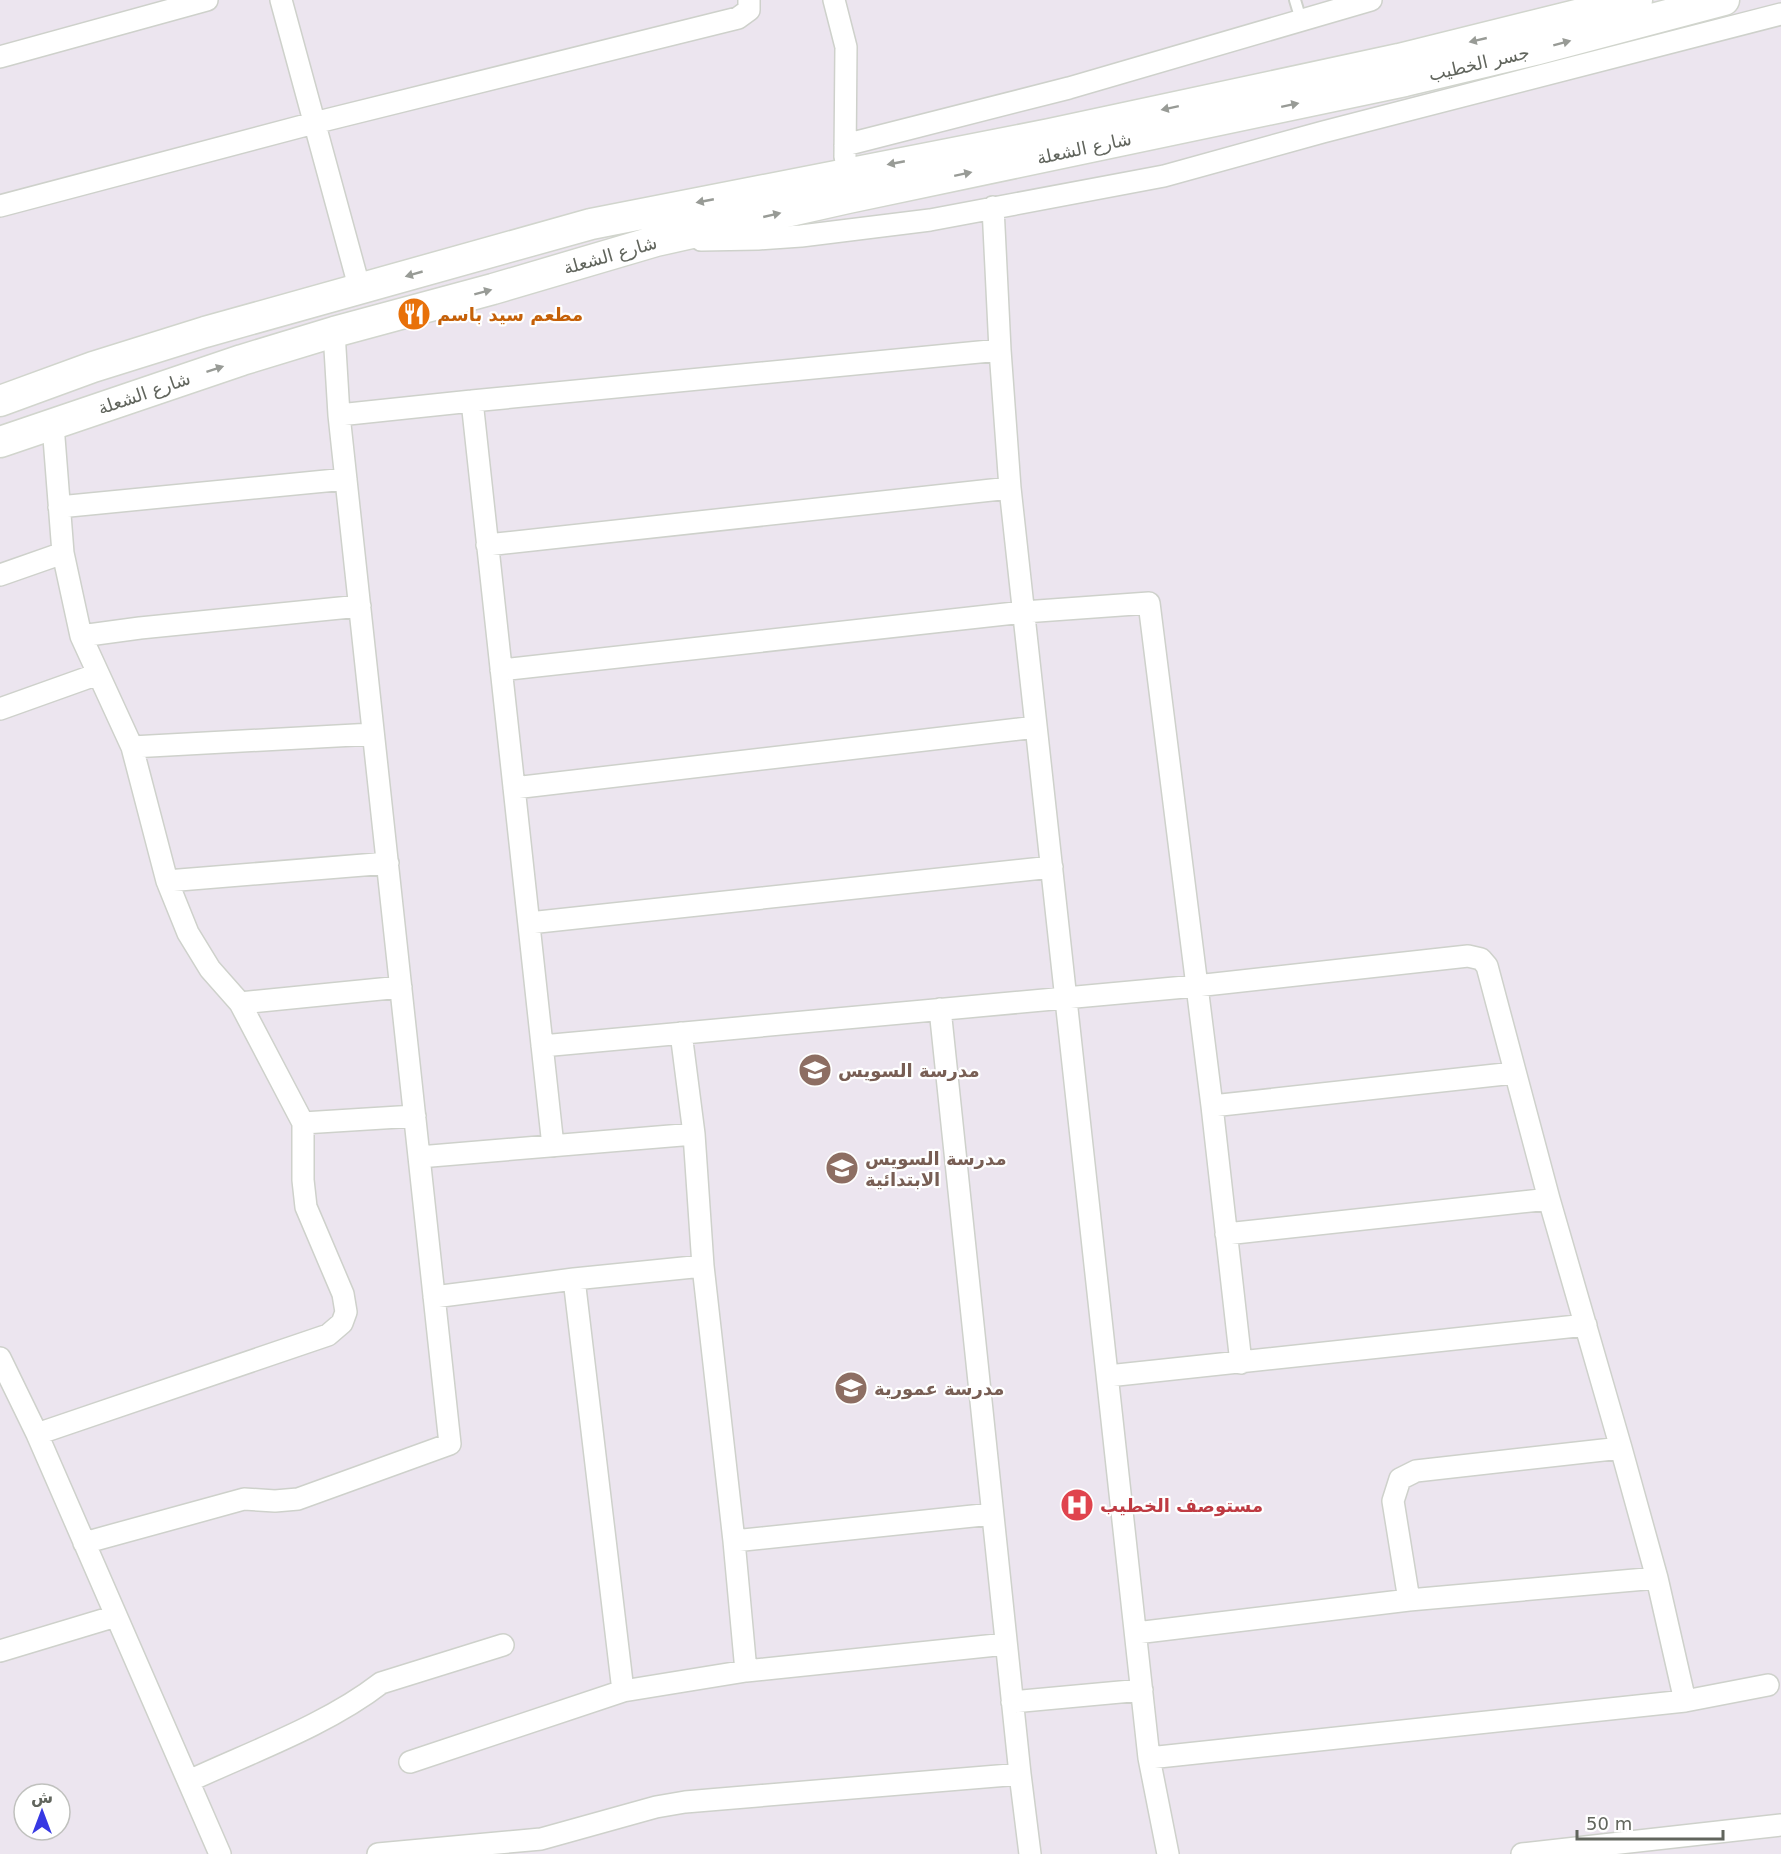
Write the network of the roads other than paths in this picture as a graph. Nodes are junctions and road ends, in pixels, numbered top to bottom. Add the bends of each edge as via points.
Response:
1 (207, 0) edge
2 (280, 0) edge
3 (749, 0) edge
4 (834, 0) edge
5 (1371, 0) edge
6 (1637, 0) edge
7 (1724, 0) edge
8 (1298, 10) edge
9 (1781, 14) edge
10 (0, 57) edge
11 (1230, 106) junction
12 (314, 123) junction
13 (845, 159) junction
14 (0, 206) edge
15 (993, 207) junction
16 (656, 241) junction
17 (360, 290) junction
18 (334, 332) junction
19 (1000, 350) junction
20 (0, 401) edge
21 (472, 401) junction
22 (339, 415) junction
23 (53, 425) junction
24 (0, 442) edge
25 (346, 479) junction
26 (1010, 488) junction
27 (59, 507) junction
28 (487, 545) junction
29 (63, 553) junction
30 (0, 575) edge
31 (360, 606) junction
32 (1024, 612) junction
33 (81, 636) junction
34 (501, 670) junction
35 (98, 674) junction
36 (0, 709) edge
37 (1036, 727) junction
38 (374, 734) junction
39 (132, 747) junction
40 (514, 788) junction
41 (388, 863) junction
42 (1052, 867) junction
43 (167, 881) junction
44 (529, 922) junction
45 (1196, 986) junction
46 (401, 987) junction
47 (1066, 998) junction
48 (240, 1003) junction
49 (940, 1010) junction
50 (681, 1033) junction
51 (542, 1046) junction
52 (1514, 1073) junction
53 (1212, 1106) junction
54 (415, 1116) junction
55 (303, 1123) junction
56 (694, 1134) junction
57 (553, 1146) junction
58 (419, 1157) junction
59 (1549, 1199) junction
60 (1226, 1234) junction
61 (703, 1266) junction
62 (574, 1279) junction
63 (434, 1297) junction
64 (1586, 1325) junction
65 (0, 1358) edge
66 (1241, 1363) junction
67 (1108, 1377) junction
68 (37, 1434) junction
69 (1622, 1448) junction
70 (992, 1514) junction
71 (734, 1541) junction
72 (84, 1543) junction
73 (1657, 1578) junction
74 (1409, 1600) junction
75 (116, 1616) junction
76 (1136, 1633) junction
77 (1006, 1644) junction
78 (502, 1645) dead end
79 (0, 1651) edge
80 (746, 1671) junction
81 (1768, 1685) dead end
82 (623, 1690) junction
83 (1142, 1690) junction
84 (1685, 1701) junction
85 (1012, 1702) junction
86 (1149, 1758) junction
87 (410, 1762) dead end
88 (1020, 1774) junction
89 (189, 1781) junction
90 (1781, 1825) edge
91 (220, 1854) edge
92 (378, 1854) edge
93 (1030, 1854) edge
94 (1168, 1854) edge
95 (1522, 1854) edge

1 - 10 street
2 - 12 street
3 - 12 street via 749,10 738,18
4 - 13 street via 846,47
5 - 8 street
6 -> 11 main road, جسر الخطيب
11 -> 7 main road, جسر الخطيب via 1405,81
8 - 13 street
9 - 15 street via 1164,176
11 -> 13 main road, شارع الشعلة via 1050,134
16 -> 11 main road, شارع الشعلة
12 - 14 street
12 - 17 street
13 -> 17 main road, شارع الشعلة via 591,224
15 - 16 street via 930,220 811,235
15 - 19 street
18 -> 16 main road, شارع الشعلة
17 - 20 main road, شارع الشعلة via 149,349
18 - 22 street
23 -> 18 main road, شارع الشعلة
19 - 21 street
19 - 26 street
21 - 22 street
21 - 28 street
22 - 25 street
23 - 24 main road, شارع الشعلة
23 - 27 street
25 - 27 street
25 - 31 street
26 - 28 street
26 - 32 street
27 - 29 street
28 - 34 street
29 - 30 street
29 - 33 street
31 - 33 street
31 - 38 street
32 - 34 street
32 - 37 street
32 - 45 street via 1149,603
33 - 35 street
34 - 40 street
35 - 36 street
35 - 39 street
37 - 40 street
37 - 42 street
38 - 39 street
38 - 41 street
39 - 43 street
40 - 44 street
41 - 43 street
41 - 46 street
42 - 44 street
42 - 47 street
43 - 48 street via 188,933 210,969
44 - 51 street
45 - 47 street
45 - 52 street via 1468,956 1481,959 1487,966
45 - 53 street
46 - 48 street
46 - 54 street
47 - 49 street
47 - 67 street
48 - 55 street
49 - 50 street
49 - 70 street
50 - 51 street
50 - 56 street
51 - 57 street
52 - 53 street
52 - 59 street
53 - 60 street
54 - 55 street
54 - 58 street
55 - 68 street via 306,1207 343,1294 346,1312 342,1323 328,1335
56 - 57 street
56 - 61 street
57 - 58 street
58 - 63 street
59 - 60 street
59 - 64 street
60 - 66 street
61 - 62 street
61 - 71 street
62 - 63 street
62 - 82 street
63 - 72 street via 450,1444 298,1499 244,1499
64 - 66 street
64 - 69 street
65 - 68 street
66 - 67 street
67 - 76 street
68 - 72 street
69 - 73 street
69 - 74 street via 1416,1470 1400,1479 1393,1501
70 - 71 street
70 - 77 street
71 - 80 street
72 - 75 street
73 - 74 street
73 - 84 street
74 - 76 street
75 - 79 street
75 - 89 street
76 - 83 street
77 - 80 street
77 - 85 street
78 - 89 street via 381,1683 313,1724
80 - 82 street
81 - 84 street
82 - 87 street
83 - 85 street
83 - 86 street
84 - 86 street
85 - 88 street
86 - 94 street
88 - 92 street via 685,1802 541,1839
88 - 93 street
89 - 91 street
90 - 95 street

